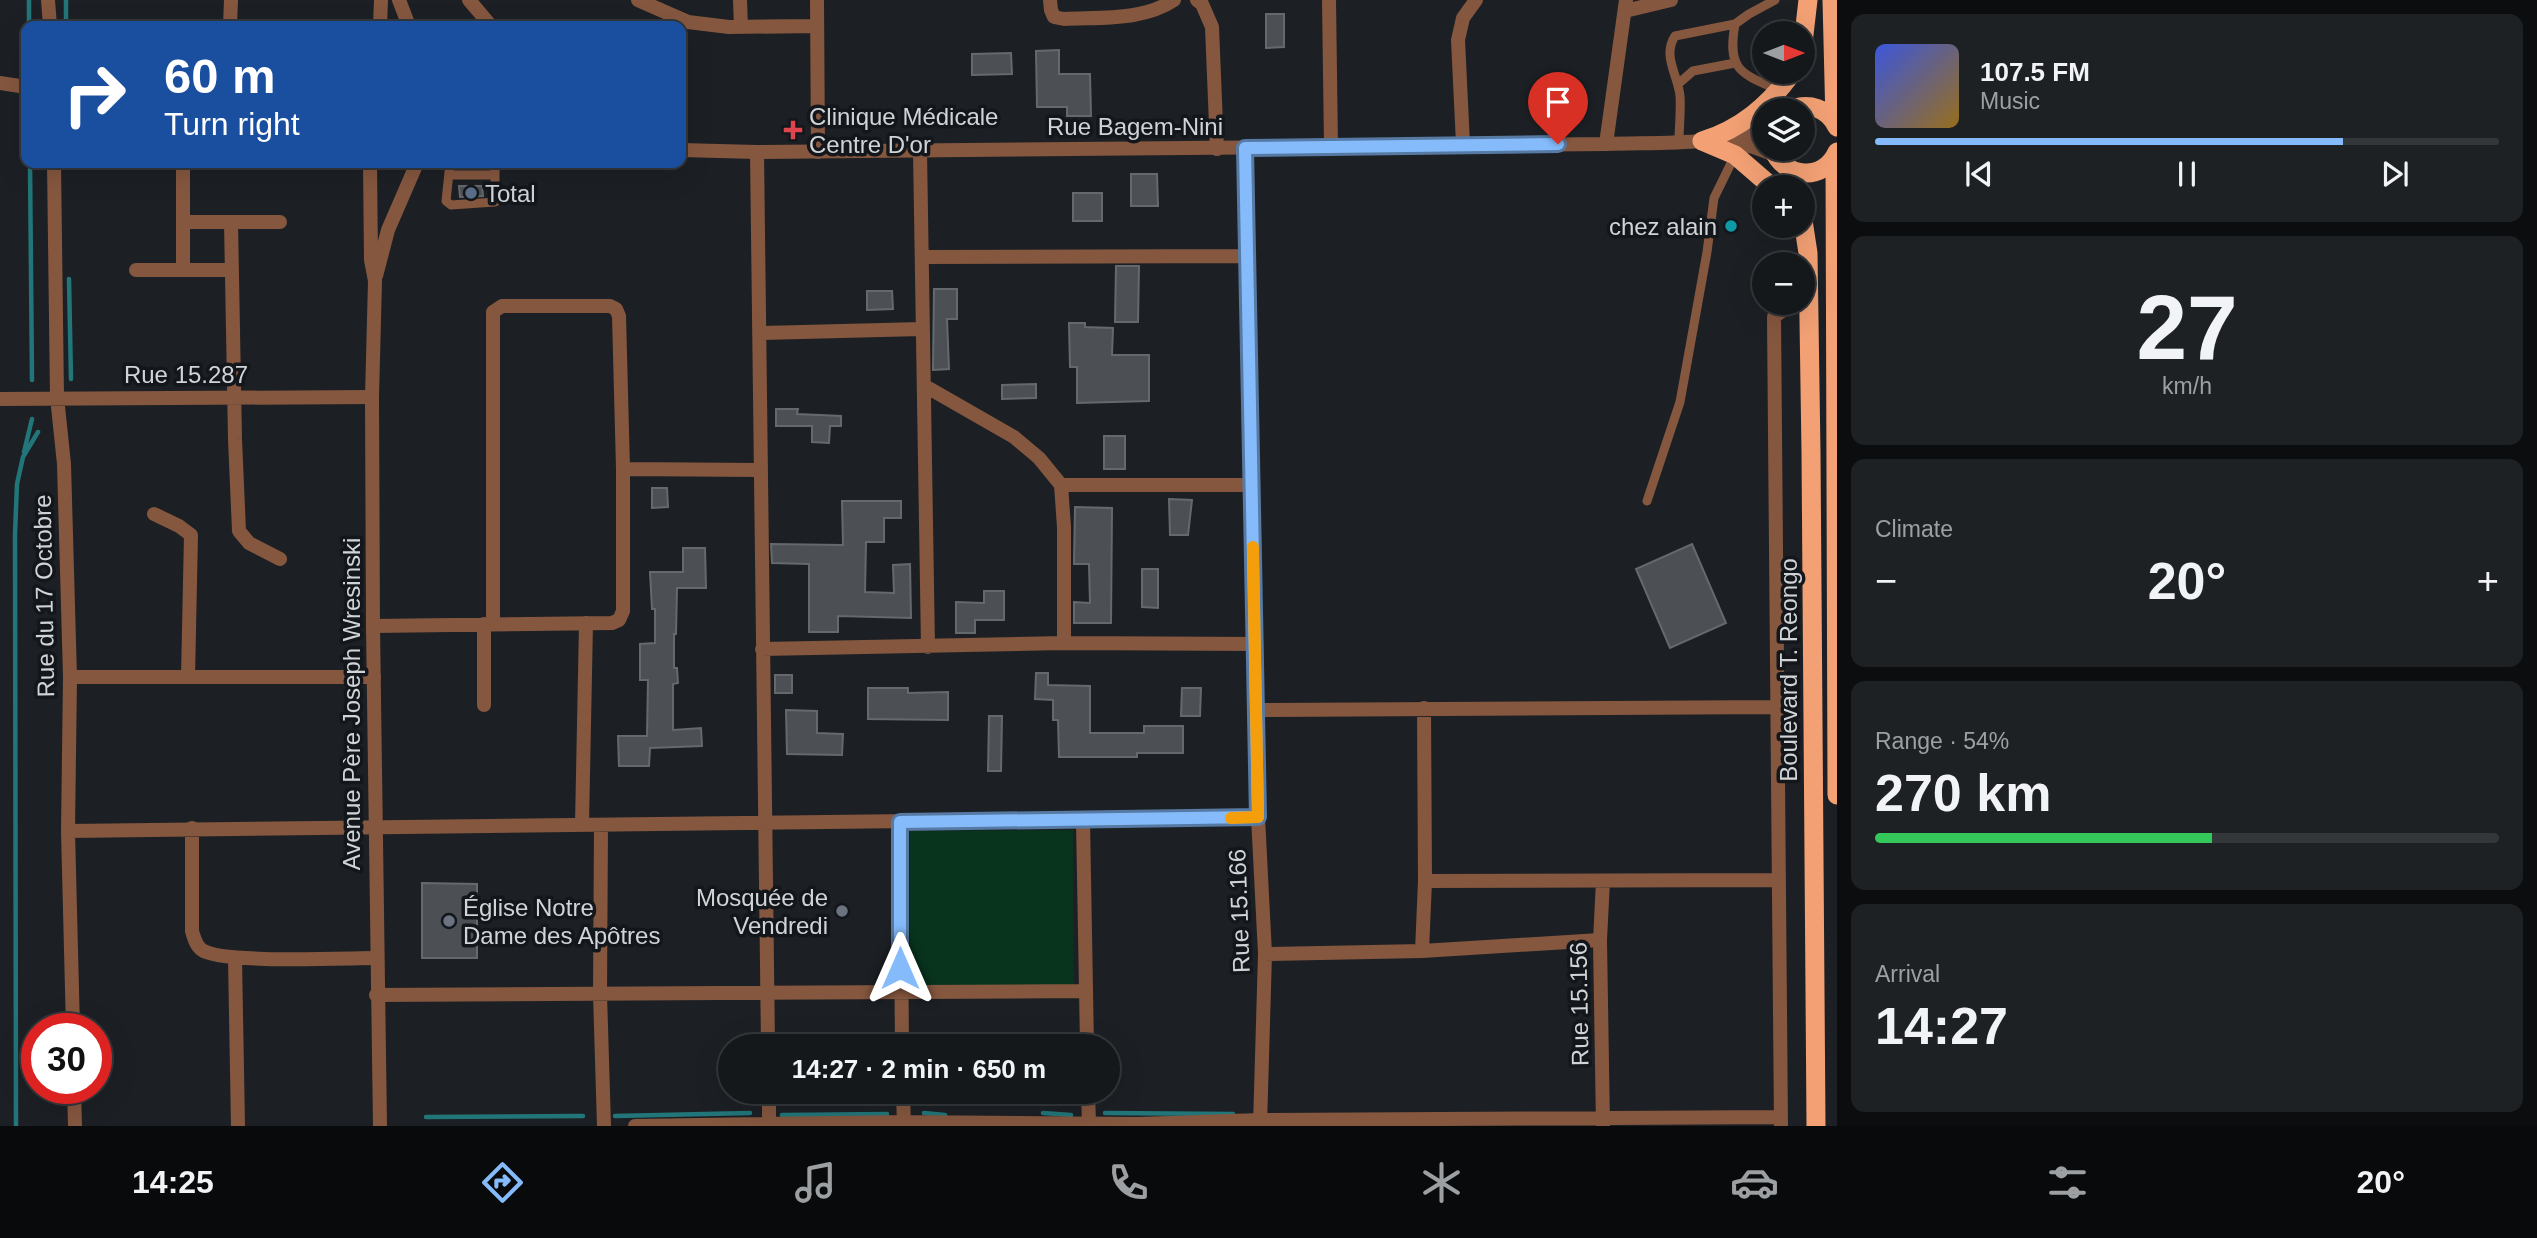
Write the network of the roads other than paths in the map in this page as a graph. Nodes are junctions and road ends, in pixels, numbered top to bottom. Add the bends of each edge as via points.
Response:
1 (48, 0) edge
2 (231, 0) edge
3 (381, 0) edge
4 (399, 0) edge
5 (469, 0) edge
6 (638, 0) edge
7 (740, 0) edge
8 (817, 0) edge
9 (1051, 0) edge
10 (1174, 0) edge
11 (1197, 0) edge
12 (1329, 0) edge
13 (1476, 0) edge
14 (1671, 0) edge
15 (1775, 0) edge
16 (1808, 0) edge
17 (1832, 0) edge
18 (1626, 6) edge
19 (50, 21) edge
20 (230, 21) edge
21 (380, 21) edge
22 (407, 21) edge
23 (487, 21) edge
24 (686, 21) edge
25 (686, 21) edge
26 (1806, 21) edge
27 (1735, 24) junction
28 (817, 26) junction
29 (741, 27) junction
30 (1735, 63) junction
31 (1835, 71) edge
32 (0, 83) edge
33 (1678, 84) junction
34 (1784, 84) edge
35 (21, 86) edge
36 (1779, 90) junction
37 (1815, 107) edge
38 (1836, 125) edge
39 (1752, 132) edge
40 (1709, 140) junction
41 (1679, 142) junction
42 (1463, 144) junction
43 (1606, 144) junction
44 (1331, 146) junction
45 (1752, 146) edge
46 (1245, 148) junction
47 (1217, 149) junction
48 (686, 150) edge
49 (920, 150) junction
50 (757, 152) junction
51 (818, 152) junction
52 (1836, 154) edge
53 (1735, 155) junction
54 (1784, 161) edge
55 (54, 168) edge
56 (184, 168) edge
57 (370, 168) edge
58 (415, 168) edge
59 (450, 168) edge
60 (495, 168) edge
61 (449, 175) junction
62 (495, 175) junction
63 (1758, 175) edge
64 (1837, 204) edge
65 (184, 222) junction
66 (231, 222) junction
67 (280, 222) dead end
68 (1246, 256) junction
69 (923, 257) junction
70 (136, 270) dead end
71 (184, 270) junction
72 (232, 270) junction
73 (375, 281) junction
74 (1815, 301) edge
75 (1836, 301) edge
76 (1777, 315) edge
77 (1803, 315) edge
78 (922, 329) junction
79 (759, 333) junction
80 (925, 386) junction
81 (57, 397) junction
82 (234, 397) junction
83 (372, 397) junction
84 (0, 399) edge
85 (623, 469) junction
86 (759, 470) junction
87 (1061, 485) junction
88 (1251, 485) junction
89 (1647, 501) dead end
90 (154, 514) dead end
91 (280, 559) dead end
92 (586, 623) junction
93 (488, 624) junction
94 (373, 626) junction
95 (1064, 643) junction
96 (1256, 643) junction
97 (928, 647) junction
98 (762, 649) junction
99 (70, 677) junction
100 (188, 677) junction
101 (374, 677) junction
102 (484, 705) dead end
103 (1424, 708) junction
104 (1777, 708) junction
105 (1257, 710) junction
106 (1837, 795) edge
107 (1258, 817) junction
108 (1083, 820) junction
109 (900, 822) junction
110 (764, 823) junction
111 (582, 825) junction
112 (601, 825) junction
113 (375, 827) junction
114 (192, 828) junction
115 (68, 831) junction
116 (1778, 880) junction
117 (1425, 881) junction
118 (1603, 881) junction
119 (1600, 940) junction
120 (1422, 951) junction
121 (1265, 954) junction
122 (235, 958) junction
123 (376, 958) junction
124 (1086, 991) junction
125 (900, 992) junction
126 (766, 993) junction
127 (600, 994) junction
128 (376, 995) junction
129 (73, 1013) edge
130 (768, 1034) edge
131 (902, 1034) edge
132 (1087, 1034) edge
133 (74, 1104) edge
134 (769, 1104) edge
135 (903, 1104) edge
136 (1088, 1104) edge
137 (1439, 1122) edge
138 (1781, 1122) edge
139 (1089, 1123) junction
140 (1261, 1123) edge
141 (1603, 1123) edge
142 (769, 1124) junction
143 (904, 1124) edge
144 (1138, 1125) edge
145 (75, 1126) edge
146 (239, 1126) edge
147 (380, 1126) edge
148 (604, 1126) edge
149 (635, 1126) edge
150 (1816, 1126) edge

1 - 19 street
2 - 20 street
3 - 21 street
4 - 22 street
5 - 23 street
6 - 25 street
7 - 29 street
8 - 28 street
9 - 10 street via 1055,17 1064,19 1140,15
11 - 47 street via 1212,27
12 - 44 street
13 - 42 street via 1463,18 1458,40
14 - 18 street
15 - 27 lane
16 - 26 highway
17 - 31 highway
18 - 43 street
24 - 29 street
27 - 30 lane
27 - 33 lane via 1675,36 1670,64
28 - 29 street
28 - 51 street
30 - 33 lane via 1693,71
30 - 36 lane via 1744,74
31 - 38 highway
32 - 35 street
33 - 41 lane
34 - 36 highway
36 - 40 highway via 1756,114
37 - 38 highway
39 - 40 street
40 - 41 street, Rue Bagem-Nini
40 - 45 street
40 - 53 highway
41 - 43 street, Rue Bagem-Nini
42 - 43 street, Rue Bagem-Nini
42 - 44 street, Rue Bagem-Nini
44 - 46 street, Rue Bagem-Nini
46 - 47 street, Rue Bagem-Nini
46 - 68 street, Rue 15.166
47 - 49 street, Rue Bagem-Nini
48 - 50 street, Rue Bagem-Nini
49 - 51 street, Rue Bagem-Nini
49 - 69 street
50 - 51 street, Rue Bagem-Nini
50 - 79 street
52 - 54 highway via 1814,173 1796,172
52 - 64 highway
53 - 63 highway
53 - 89 lane via 1714,198 1680,402
55 - 81 street, Rue du 17 Octobre
56 - 65 street
57 - 73 street, Avenue Père Joseph Wresinski
58 - 73 street, Avenue Père Joseph Wresinski via 388,230
59 - 61 lane
60 - 62 lane
61 - 62 lane
61 - 62 lane via 446,201 451,205 495,202
64 - 75 highway
65 - 66 street
65 - 71 street
66 - 67 street
66 - 72 street
68 - 69 street
68 - 88 street, Rue 15.166
69 - 78 street
70 - 71 street
71 - 72 street
72 - 82 street
73 - 83 street, Avenue Père Joseph Wresinski
74 - 75 lane
75 - 106 highway
76 - 104 street
77 - 150 highway, Boulevard T. Reongo
78 - 79 street
78 - 80 street
79 - 86 street
80 - 87 street via 1014,437
80 - 97 street
81 - 82 street, Rue 15.287
81 - 84 street, Rue 15.287
81 - 99 street, Rue du 17 Octobre via 64,464
82 - 83 street, Rue 15.287
82 - 91 street via 239,531 249,543
83 - 94 street, Avenue Père Joseph Wresinski
85 - 86 street
85 - 92 street via 623,611 612,623
85 - 93 street via 616,309 497,307 493,312
86 - 98 street
87 - 88 street
87 - 95 street
88 - 96 street, Rue 15.166
90 - 100 street via 191,535
92 - 93 street
92 - 111 street
93 - 94 street
93 - 102 street
94 - 101 street, Avenue Père Joseph Wresinski
95 - 96 street
95 - 97 street
96 - 105 street, Rue 15.166
97 - 98 street
98 - 110 street
99 - 100 street
99 - 115 street, Rue du 17 Octobre
100 - 101 street
101 - 113 street, Avenue Père Joseph Wresinski
103 - 104 street
103 - 105 street
103 - 117 street
104 - 116 street
105 - 107 street, Rue 15.166
107 - 108 street
107 - 121 street, Rue 15.166
108 - 109 street
108 - 124 street
109 - 110 street
109 - 125 street
110 - 112 street
110 - 126 street
111 - 112 street
111 - 113 street
112 - 127 street
113 - 114 street
113 - 123 street, Avenue Père Joseph Wresinski
114 - 115 street
114 - 122 street via 192,932 204,951
115 - 129 street, Rue du 17 Octobre
116 - 118 street
116 - 138 street
117 - 118 street
117 - 120 street
118 - 119 street, Rue 15.156
119 - 120 street
119 - 141 street, Rue 15.156
120 - 121 street
121 - 140 street, Rue 15.166
122 - 123 street
122 - 146 street
123 - 128 street, Avenue Père Joseph Wresinski
124 - 125 street
124 - 132 street
125 - 126 street
125 - 131 street
126 - 127 street
126 - 130 street
127 - 128 street
127 - 148 street
128 - 147 street, Avenue Père Joseph Wresinski
133 - 145 street
134 - 142 street
135 - 143 street
136 - 139 street
137 - 140 street
137 - 141 street
138 - 141 street
139 - 143 street
139 - 144 street
140 - 144 street
142 - 143 street
142 - 149 street

